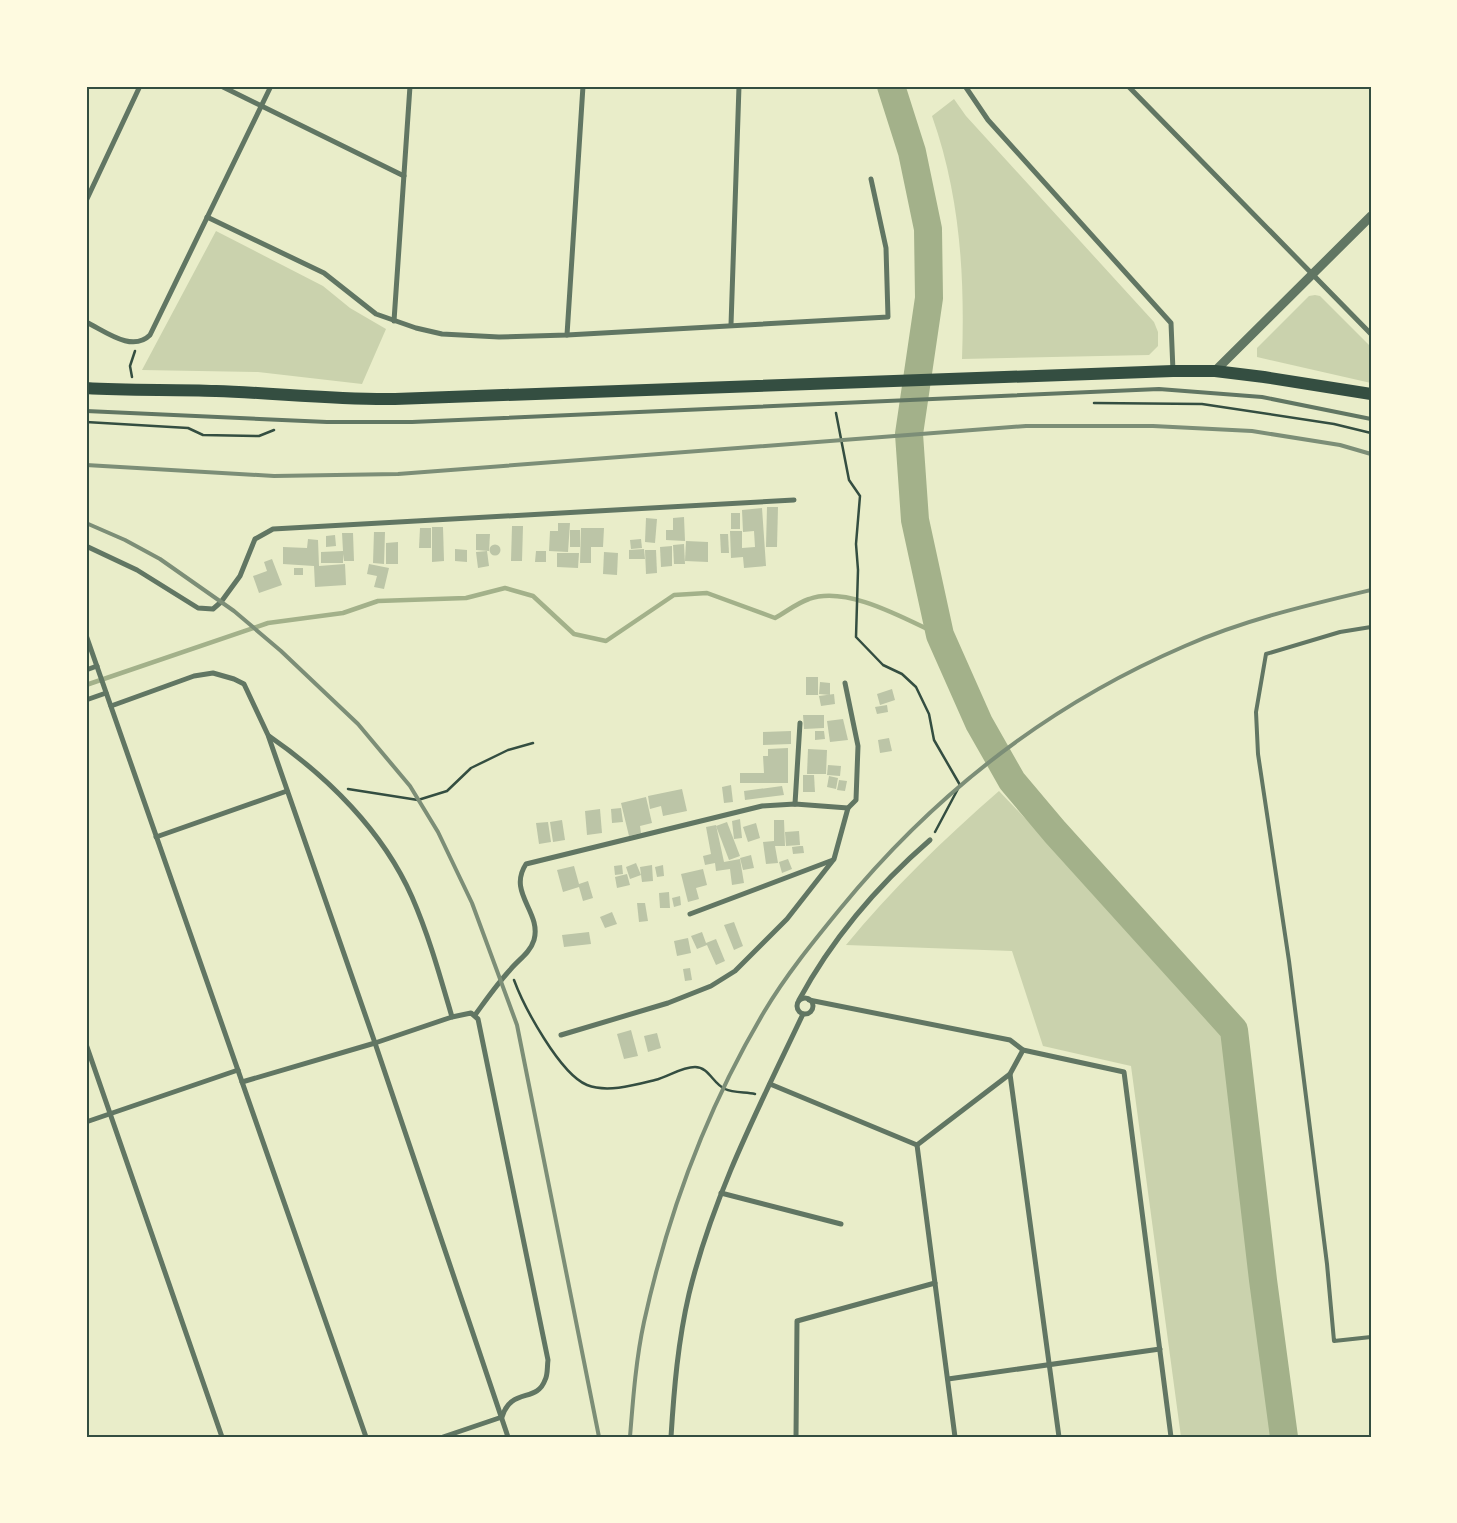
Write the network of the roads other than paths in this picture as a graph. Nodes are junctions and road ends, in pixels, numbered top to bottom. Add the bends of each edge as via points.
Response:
1 (140, 86) edge
2 (221, 86) edge
3 (271, 86) edge
4 (410, 86) edge
5 (583, 86) edge
6 (739, 86) edge
7 (965, 86) edge
8 (1128, 86) edge
9 (261, 106) junction
10 (404, 176) junction
11 (871, 179) dead end
12 (86, 200) edge
13 (1371, 216) edge
14 (207, 218) junction
15 (1314, 273) junction
16 (394, 321) junction
17 (86, 322) edge
18 (731, 325) junction
19 (1371, 334) edge
20 (567, 335) junction
21 (1173, 371) junction
22 (1215, 371) junction
23 (86, 388) edge
24 (1371, 394) edge
25 (86, 411) edge
26 (1371, 420) edge
27 (794, 500) dead end
28 (86, 546) edge
29 (1371, 628) edge
30 (86, 636) edge
31 (97, 666) junction
32 (86, 670) edge
33 (846, 683) dead end
34 (106, 693) junction
35 (86, 700) edge
36 (111, 706) junction
37 (800, 723) dead end
38 (268, 736) junction
39 (287, 791) junction
40 (795, 804) junction
41 (848, 808) junction
42 (156, 836) junction
43 (930, 840) road end
44 (834, 859) junction
45 (690, 914) dead end
46 (799, 1000) junction
47 (809, 1000) junction
48 (803, 1014) junction
49 (475, 1015) junction
50 (452, 1017) junction
51 (561, 1035) dead end
52 (375, 1043) junction
53 (86, 1044) edge
54 (1023, 1050) junction
55 (238, 1070) junction
56 (1010, 1074) junction
57 (242, 1082) junction
58 (770, 1084) junction
59 (110, 1114) junction
60 (86, 1122) edge
61 (917, 1145) junction
62 (721, 1193) junction
63 (841, 1224) dead end
64 (935, 1283) junction
65 (1371, 1337) edge
66 (1160, 1349) junction
67 (1049, 1365) junction
68 (948, 1379) junction
69 (502, 1417) junction
70 (222, 1437) edge
71 (366, 1437) edge
72 (443, 1437) edge
73 (508, 1437) edge
74 (671, 1437) edge
75 (796, 1437) edge
76 (955, 1437) edge
77 (1059, 1437) edge
78 (1171, 1437) edge

1 - 12 street
2 - 9 street
3 - 9 street
4 - 10 street
5 - 20 street
6 - 18 street
7 - 21 street via 988,120 1171,323
8 - 15 street
9 - 10 street
9 - 14 street
10 - 16 street
11 - 18 street via 886,248 888,316
13 - 15 street
14 - 16 street via 324,273 364,305
14 - 17 street via 150,335 138,343 126,341
15 - 19 street
15 - 22 street
16 - 20 street via 442,334 470,337
18 - 20 street
21 - 22 main road
21 - 23 main road via 386,399 215,390
22 - 24 main road
25 - 26 lane via 327,422 403,422 1159,390 1262,397
27 - 28 street via 274,529 256,539 240,576 213,609 198,608 137,570
29 - 65 lane via 1340,632 1266,654 1256,712 1258,754 1289,960 1334,1341
30 - 31 street
31 - 32 street
31 - 34 street
33 - 41 street via 858,746 856,800
34 - 35 street
34 - 36 street
36 - 38 street via 207,673 234,679 248,689
36 - 42 street
37 - 40 street
38 - 39 street
38 - 50 street via 296,755 330,786 365,823 392,860 425,931
39 - 42 street
39 - 52 street
40 - 41 street
40 - 49 street via 762,806 526,864 520,874 520,886 536,928 534,940 527,953
41 - 44 street
42 - 55 street
43 - 46 street via 893,874 836,941
44 - 45 street
44 - 51 street via 787,919 735,971 711,986 668,1003
46 - 47 street
46 - 48 street via 797,1009
47 - 48 street via 812,1009
47 - 54 street via 1010,1040
48 - 58 street
49 - 50 street via 466,1012
49 - 69 street via 548,1360 546,1379 541,1388 510,1401
50 - 52 street
52 - 57 street
52 - 69 street
53 - 59 street
54 - 56 street
54 - 66 street via 1124,1072
55 - 57 street
55 - 59 street
56 - 61 street
56 - 67 street
57 - 71 street
58 - 61 street
58 - 62 street
59 - 60 street
59 - 70 street
61 - 64 street
62 - 63 street
62 - 74 street via 690,1293 682,1332
64 - 68 street
64 - 75 street via 798,1321
66 - 67 street
66 - 78 street
67 - 68 street
67 - 77 street
68 - 76 street
69 - 72 street
69 - 73 street

